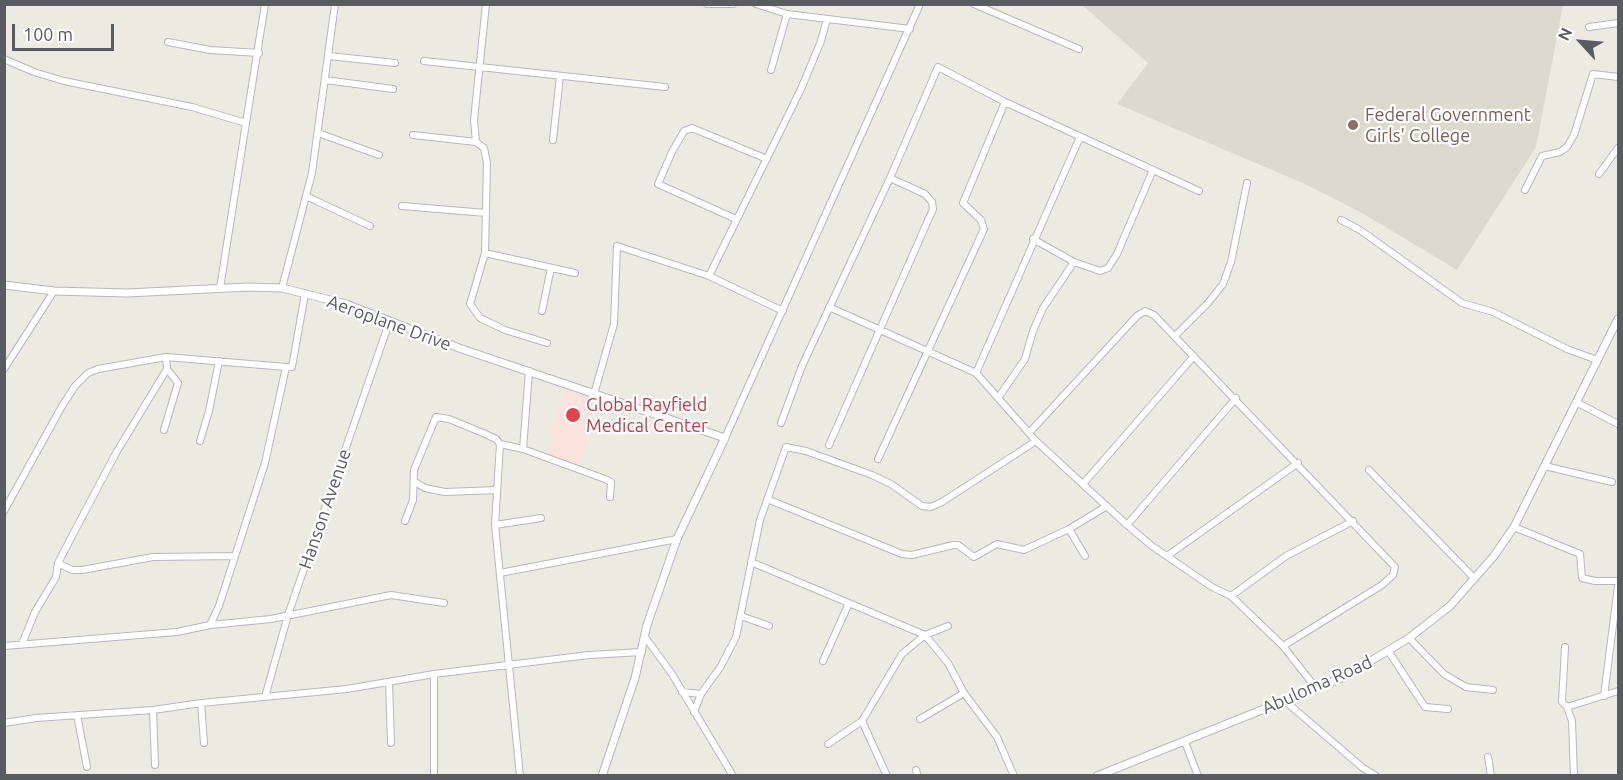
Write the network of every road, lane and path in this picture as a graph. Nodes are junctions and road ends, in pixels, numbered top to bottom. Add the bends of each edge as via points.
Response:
1 (265, 4) edge
2 (335, 4) edge
3 (486, 4) edge
4 (707, 4) edge
5 (733, 4) edge
6 (756, 4) edge
7 (920, 4) edge
8 (975, 4) edge
9 (787, 14) junction
10 (827, 19) junction
11 (1618, 23) edge
12 (1589, 27) dead end
13 (910, 28) junction
14 (168, 42) dead end
15 (1079, 49) dead end
16 (259, 53) junction
17 (328, 56) junction
18 (4, 59) edge
19 (424, 61) dead end
20 (395, 63) dead end
21 (480, 67) junction
22 (771, 70) dead end
23 (560, 76) junction
24 (1618, 77) edge
25 (325, 80) junction
26 (665, 87) dead end
27 (393, 89) dead end
28 (1005, 102) junction
29 (246, 123) junction
30 (318, 134) junction
31 (413, 135) dead end
32 (1080, 137) junction
33 (553, 140) dead end
34 (476, 142) junction
35 (1618, 148) edge
36 (379, 155) dead end
37 (767, 159) junction
38 (1153, 170) junction
39 (1599, 174) dead end
40 (890, 178) junction
41 (1246, 183) dead end
42 (1525, 190) dead end
43 (1199, 191) dead end
44 (306, 196) junction
45 (402, 206) dead end
46 (486, 213) junction
47 (736, 219) junction
48 (1341, 220) dead end
49 (370, 226) dead end
50 (1033, 239) junction
51 (485, 253) junction
52 (1074, 262) junction
53 (551, 268) junction
54 (575, 273) dead end
55 (709, 276) junction
56 (4, 285) edge
57 (220, 288) junction
58 (282, 288) junction
59 (54, 291) junction
60 (305, 294) junction
61 (829, 307) junction
62 (783, 311) junction
63 (542, 312) dead end
64 (1618, 319) edge
65 (389, 323) junction
66 (879, 329) junction
67 (1175, 336) junction
68 (547, 343) dead end
69 (928, 351) junction
70 (1194, 356) junction
71 (166, 357) junction
72 (1597, 360) junction
73 (219, 362) junction
74 (286, 367) junction
75 (4, 369) edge
76 (166, 369) junction
77 (529, 371) junction
78 (976, 373) junction
79 (594, 394) junction
80 (998, 398) junction
81 (1236, 398) junction
82 (1576, 402) junction
83 (781, 423) dead end
84 (1618, 424) edge
85 (164, 430) dead end
86 (1029, 433) junction
87 (725, 438) junction
88 (200, 441) dead end
89 (1036, 441) junction
90 (500, 444) junction
91 (829, 445) dead end
92 (523, 449) junction
93 (878, 459) dead end
94 (1298, 463) junction
95 (1545, 466) junction
96 (1369, 470) dead end
97 (415, 482) junction
98 (1612, 482) dead end
99 (1083, 484) junction
100 (498, 490) junction
101 (610, 497) dead end
102 (767, 499) junction
103 (1107, 506) junction
104 (4, 511) edge
105 (541, 518) dead end
106 (405, 521) dead end
107 (1353, 521) junction
108 (495, 525) junction
109 (1127, 525) junction
110 (1514, 527) junction
111 (1069, 529) junction
112 (677, 539) junction
113 (235, 556) junction
114 (1085, 556) dead end
115 (1167, 556) junction
116 (751, 562) junction
117 (58, 563) junction
118 (500, 573) junction
119 (1475, 579) junction
120 (1618, 581) edge
121 (1618, 586) edge
122 (1231, 596) junction
123 (444, 603) dead end
124 (849, 603) junction
125 (288, 615) junction
126 (741, 616) junction
127 (210, 625) junction
128 (769, 626) dead end
129 (948, 626) dead end
130 (925, 635) junction
131 (645, 637) junction
132 (1409, 638) junction
133 (22, 644) junction
134 (4, 646) edge
135 (1283, 646) junction
136 (1565, 647) dead end
137 (642, 652) junction
138 (1389, 652) junction
139 (824, 661) dead end
140 (511, 666) junction
141 (434, 674) junction
142 (389, 682) junction
143 (1316, 688) junction
144 (1492, 690) dead end
145 (1618, 691) edge
146 (682, 692) junction
147 (964, 693) junction
148 (701, 694) junction
149 (1604, 696) junction
150 (265, 697) junction
151 (1285, 701) junction
152 (201, 703) junction
153 (1567, 707) junction
154 (1448, 709) dead end
155 (153, 710) junction
156 (694, 712) junction
157 (77, 715) junction
158 (920, 719) dead end
159 (862, 721) junction
160 (4, 723) edge
161 (1185, 742) junction
162 (204, 743) dead end
163 (391, 743) dead end
164 (828, 744) dead end
165 (1488, 757) dead end
166 (155, 765) dead end
167 (87, 766) dead end
168 (434, 776) edge
169 (520, 776) edge
170 (602, 776) edge
171 (733, 776) edge
172 (887, 776) edge
173 (1014, 776) edge
174 (1097, 776) edge
175 (1198, 776) edge
176 (1376, 776) edge
177 (1491, 776) edge
178 (1575, 776) edge

1 - 16 street
2 - 17 street
3 - 21 street
4 - 5 street
6 - 9 street
7 - 13 street
8 - 15 street
9 - 10 street
9 - 22 street
10 - 13 street
10 - 37 street via 811,66
11 - 12 street
13 - 62 street
14 - 16 street
16 - 29 street
17 - 20 street
17 - 25 street
18 - 29 street via 64,81 192,107
19 - 21 street
21 - 23 street
21 - 34 street via 474,120
23 - 26 street
23 - 33 street
24 - 42 street via 1593,74 1567,147 1542,156
25 - 27 street
25 - 30 street
28 - 32 street
28 - 40 street via 938,67
28 - 69 street via 963,203 981,220 984,229
29 - 57 street
30 - 36 street
30 - 44 street
31 - 34 street
32 - 38 street
32 - 50 street
34 - 46 street via 484,148 487,163
35 - 39 street
37 - 47 street
37 - 47 street via 693,128 684,131 672,152 658,184
38 - 43 street
38 - 52 street via 1108,268 1100,271
40 - 61 street
40 - 66 street via 925,194 933,209
41 - 67 street via 1232,262 1223,284
44 - 49 street
44 - 58 street
45 - 46 street
46 - 51 street
47 - 55 street
48 - 72 street via 1462,303 1493,312
50 - 52 street
50 - 78 street
51 - 53 street
51 - 68 street via 470,304 474,312 505,330
52 - 80 street via 1043,308 1025,359
53 - 54 street
53 - 63 street
55 - 62 street
55 - 79 street via 617,246 614,324
56 - 59 street, Aeroplane Drive
57 - 58 street, Aeroplane Drive
57 - 59 street, Aeroplane Drive via 127,293
58 - 60 street, Aeroplane Drive
59 - 75 street
60 - 65 street, Aeroplane Drive via 346,304
60 - 74 street via 292,367
61 - 66 street
61 - 83 street
62 - 87 street
64 - 72 street, Abuloma Road
65 - 77 street, Aeroplane Drive
65 - 125 street, Hanson Avenue
66 - 69 street
66 - 91 street
67 - 70 street
67 - 86 street via 1154,315 1145,311 1137,316
69 - 78 street
69 - 93 street
70 - 81 street
70 - 99 street
71 - 73 street
71 - 76 street
71 - 104 street via 88,373 62,406
72 - 82 street, Abuloma Road
73 - 74 street
73 - 88 street
74 - 113 street via 265,463
76 - 85 street via 178,383
76 - 117 street
77 - 79 street, Aeroplane Drive
77 - 92 street
78 - 80 street
79 - 87 street, Aeroplane Drive
80 - 86 street
81 - 94 street
81 - 109 street
82 - 84 street
82 - 95 street, Abuloma Road
86 - 89 street
87 - 112 street
89 - 99 street
89 - 102 street via 931,507 922,506 872,475 786,447
90 - 92 street
90 - 97 street via 473,428 436,417 414,470
90 - 100 street
92 - 101 street via 610,482
94 - 107 street
94 - 115 street
95 - 98 street
95 - 110 street, Abuloma Road
96 - 119 street
97 - 100 street via 445,492
97 - 106 street
99 - 103 street
100 - 108 street
102 - 111 street via 912,555 954,545 974,557 998,544 1024,550
102 - 116 street
103 - 109 street
103 - 111 street
105 - 108 street
107 - 122 street via 1286,556
107 - 135 street via 1390,560 1395,567 1393,575
108 - 118 street
109 - 115 street
110 - 119 street, Abuloma Road
110 - 120 street via 1580,554 1582,578
111 - 114 street
112 - 118 street
112 - 131 street
113 - 117 street via 153,557 82,570
113 - 127 street
115 - 122 street
116 - 124 street
116 - 126 street
117 - 133 street via 56,577
118 - 140 street
119 - 132 street, Abuloma Road via 1450,606
121 - 149 street
122 - 135 street
123 - 125 street via 391,596
124 - 130 street
124 - 139 street
125 - 127 street
125 - 150 street, Hanson Avenue
126 - 128 street
126 - 148 street via 730,652
127 - 133 street via 177,632
129 - 130 street
130 - 147 street via 948,663
130 - 159 street via 902,654
131 - 137 street
131 - 146 street
132 - 138 street, Abuloma Road
132 - 144 street via 1443,674 1466,687
133 - 134 street
135 - 143 street
136 - 153 street via 1562,702
137 - 140 street
137 - 170 street
138 - 143 street, Abuloma Road
138 - 154 street via 1425,707
140 - 141 street
140 - 169 street
141 - 142 street
141 - 168 street
142 - 150 street
142 - 163 street
143 - 151 street, Abuloma Road
145 - 149 street
146 - 148 street
146 - 156 street
147 - 158 street
147 - 173 street via 996,737
148 - 156 street
149 - 153 street
150 - 152 street
151 - 161 street, Abuloma Road
151 - 176 street
152 - 155 street
152 - 162 street
153 - 178 street via 1574,740
155 - 157 street
155 - 166 street
156 - 171 street
157 - 160 street
157 - 167 street
159 - 164 street
159 - 172 street
161 - 174 street, Abuloma Road
161 - 175 street
165 - 177 street

